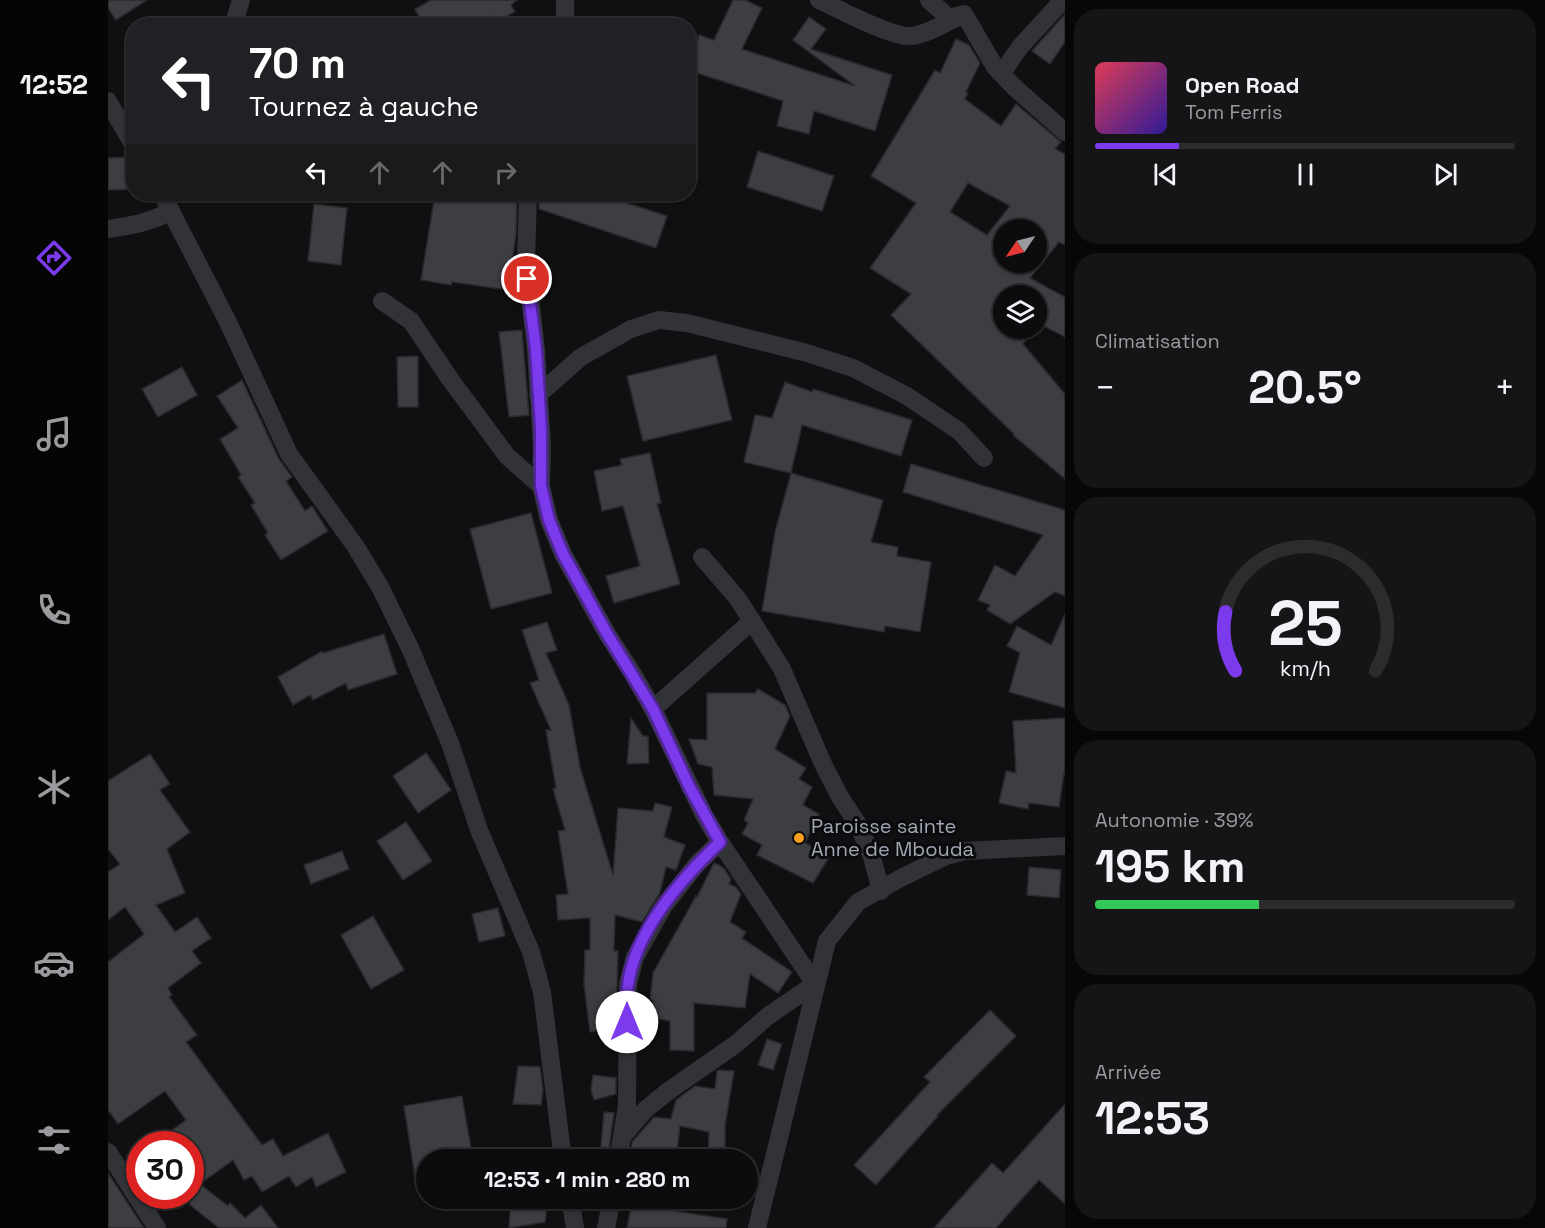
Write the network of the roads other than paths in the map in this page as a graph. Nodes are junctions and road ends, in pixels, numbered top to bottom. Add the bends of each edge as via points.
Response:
1 (241, 0) edge
2 (565, 0) edge
3 (819, 0) edge
4 (929, 0) edge
5 (1063, 0) edge
6 (964, 14) junction
7 (235, 18) edge
8 (565, 18) edge
9 (1002, 74) junction
10 (108, 101) edge
11 (126, 132) edge
12 (1065, 132) edge
13 (166, 201) edge
14 (528, 201) edge
15 (171, 211) junction
16 (108, 229) edge
17 (382, 302) dead end
18 (538, 395) junction
19 (984, 458) dead end
20 (541, 486) junction
21 (702, 557) dead end
22 (752, 621) junction
23 (653, 709) junction
24 (720, 842) junction
25 (1065, 846) edge
26 (881, 891) junction
27 (815, 984) junction
28 (622, 1137) junction
29 (562, 1149) edge
30 (620, 1149) edge
31 (108, 1152) edge
32 (572, 1209) edge
33 (610, 1209) edge
34 (157, 1228) edge
35 (575, 1228) edge
36 (606, 1228) edge
37 (757, 1228) edge

1 - 7 street
2 - 8 street
3 - 6 street via 908,36
4 - 6 street via 949,18
5 - 9 street via 1020,46
6 - 9 street
9 - 12 street
10 - 11 street
13 - 15 street
14 - 18 street via 526,261
15 - 16 street via 155,220
15 - 29 street via 289,454 380,587 450,743 479,831 531,952 542,992
17 - 20 street via 411,321 507,456
18 - 19 street via 581,357 631,329 659,320 687,323 853,368 907,396 959,431
18 - 20 street
20 - 23 street via 563,554
21 - 22 street
22 - 23 street
22 - 26 street via 782,669 823,764 859,826
23 - 24 street
24 - 27 street
24 - 28 street via 663,907 635,957 628,984 627,1106
25 - 26 street via 975,850 946,856
26 - 27 street via 858,902 827,941
27 - 28 street via 667,1092
27 - 37 street
28 - 30 street
31 - 34 street
32 - 35 street
33 - 36 street

